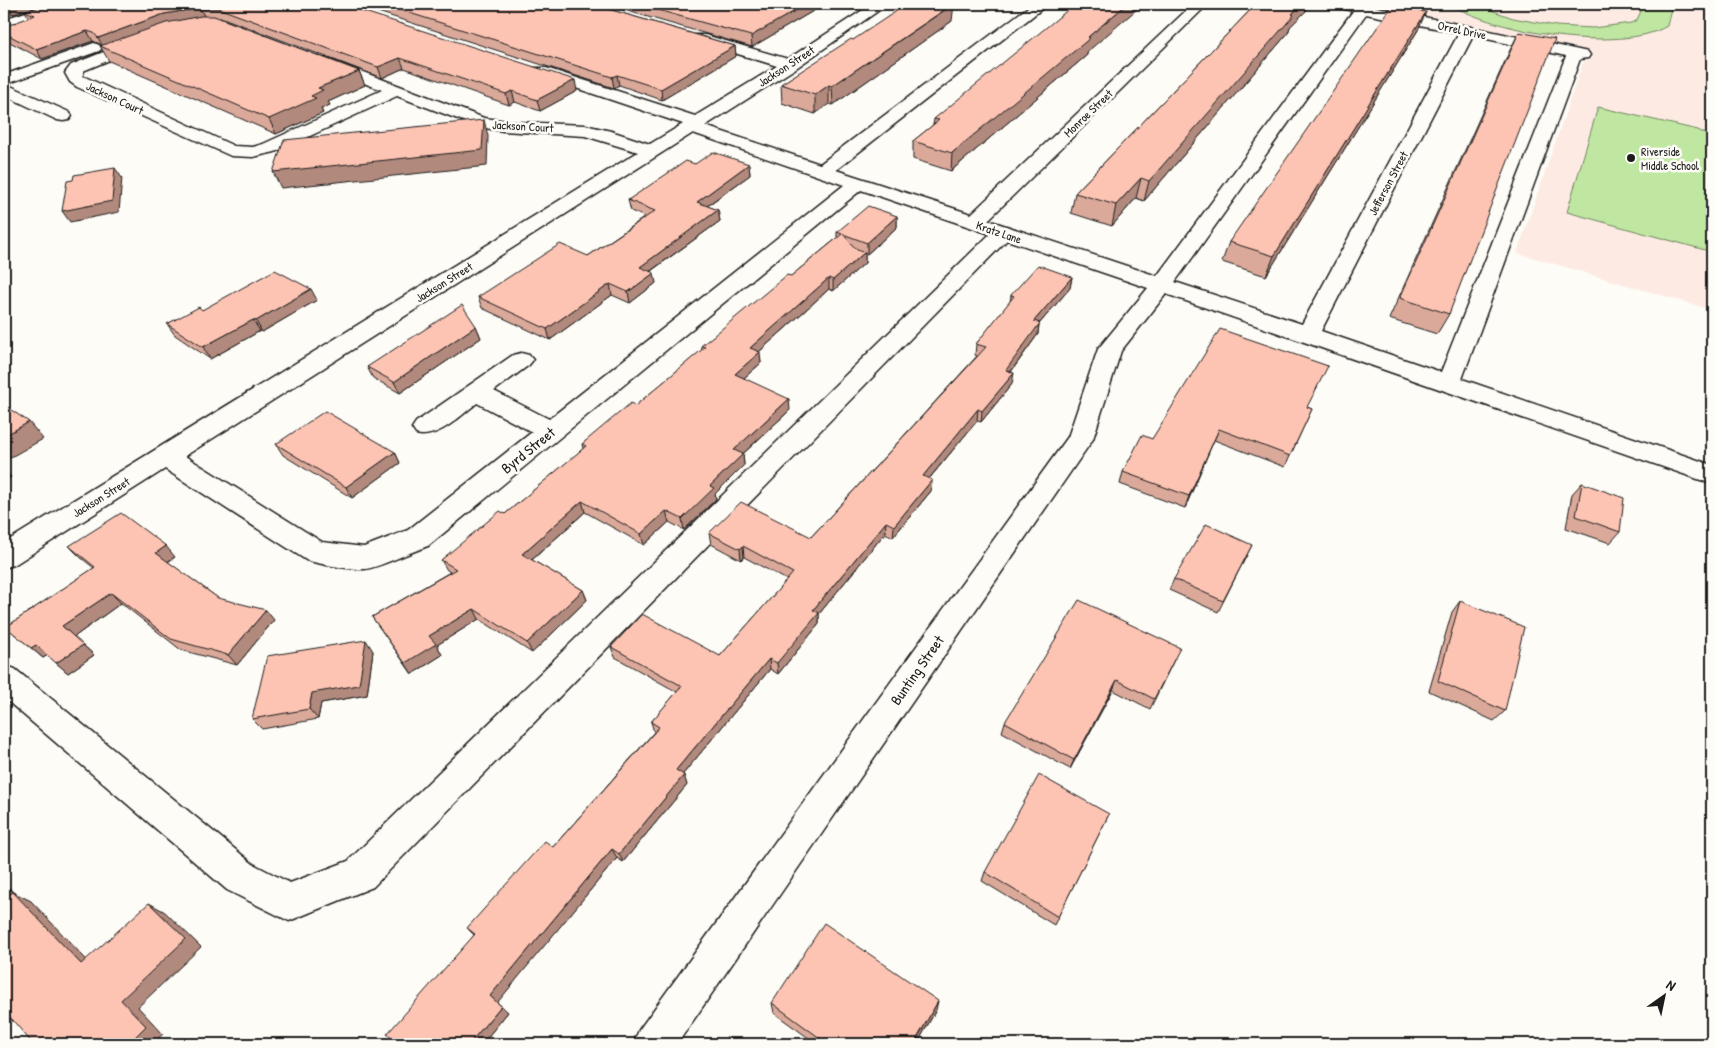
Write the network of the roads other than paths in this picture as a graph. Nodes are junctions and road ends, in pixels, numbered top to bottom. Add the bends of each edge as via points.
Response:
1 (65, 4) edge
2 (851, 4) edge
3 (1041, 4) edge
4 (1201, 4) edge
5 (1342, 4) edge
6 (877, 7) edge
7 (1363, 8) junction
8 (4, 24) edge
9 (1468, 31) junction
10 (686, 34) edge
11 (314, 59) edge
12 (790, 65) junction
13 (530, 68) edge
14 (4, 80) edge
15 (4, 89) edge
16 (396, 90) junction
17 (63, 116) dead end
18 (694, 125) junction
19 (652, 151) junction
20 (823, 171) junction
21 (858, 183) junction
22 (974, 223) junction
23 (1003, 233) junction
24 (1161, 286) junction
25 (1308, 334) junction
26 (521, 360) dead end
27 (1449, 383) junction
28 (476, 392) junction
29 (425, 428) dead end
30 (551, 431) junction
31 (166, 457) junction
32 (1712, 475) edge
33 (4, 557) edge
34 (4, 679) edge
35 (653, 1044) edge

1 - 8 street
2 - 6 street
3 - 20 street
4 - 22 street, Monroe Street
5 - 7 street, Orrel Drive
6 - 12 street, Jackson Street
7 - 9 street, Orrel Drive
7 - 24 street, Bunting Street
9 - 25 street, Jefferson Street
9 - 27 street, Orrel Drive via 1579,54
10 - 12 street
11 - 16 street, Jackson Court
12 - 18 street, Jackson Street
13 - 18 street, Kratz Lane
14 - 16 street, Jackson Court via 148,34 77,68 73,73 83,84 231,151 253,152 269,148
15 - 17 street
16 - 19 street, Jackson Court via 498,127 577,129 608,135
18 - 19 street, Jackson Street
18 - 20 street, Kratz Lane
19 - 31 street, Jackson Street
20 - 21 street, Kratz Lane
21 - 22 street, Kratz Lane
21 - 30 street, Byrd Street
22 - 23 street, Kratz Lane
23 - 24 street, Kratz Lane
23 - 34 street via 360,874 289,902 240,877
24 - 25 street, Kratz Lane
24 - 35 street, Bunting Street via 1110,349 1080,439
25 - 27 street, Kratz Lane
26 - 28 street
27 - 32 street, Kratz Lane
28 - 29 street
28 - 30 street
30 - 31 street, Byrd Street via 418,538 365,558 316,552
31 - 33 street, Jackson Street

